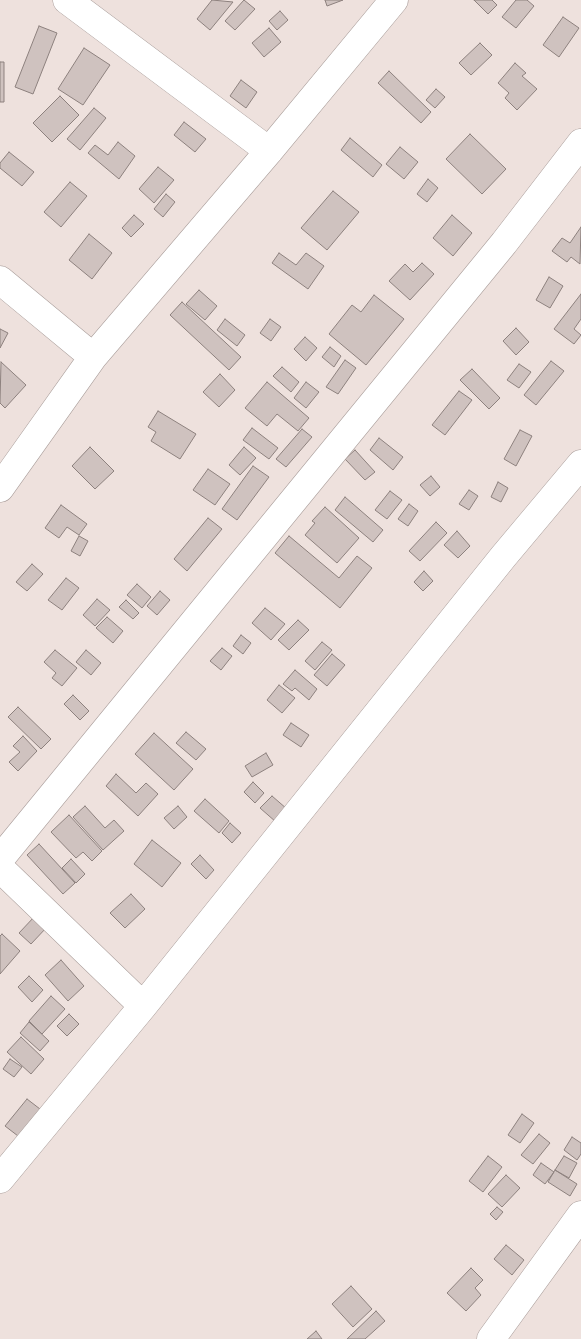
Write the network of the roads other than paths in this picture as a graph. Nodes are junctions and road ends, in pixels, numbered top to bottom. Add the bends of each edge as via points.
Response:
1 (67, 0) edge
2 (394, 0) edge
3 (581, 143) edge
4 (269, 151) junction
5 (0, 280) edge
6 (93, 357) junction
7 (581, 464) edge
8 (0, 488) edge
9 (0, 859) edge
10 (0, 868) edge
11 (143, 1006) junction
12 (1, 1176) edge
13 (581, 1214) edge
14 (491, 1339) edge

1 - 4 street
2 - 4 street
3 - 9 street via 504,242
4 - 6 street
5 - 6 street
6 - 8 street
7 - 11 street
10 - 11 street
11 - 12 street
13 - 14 street

